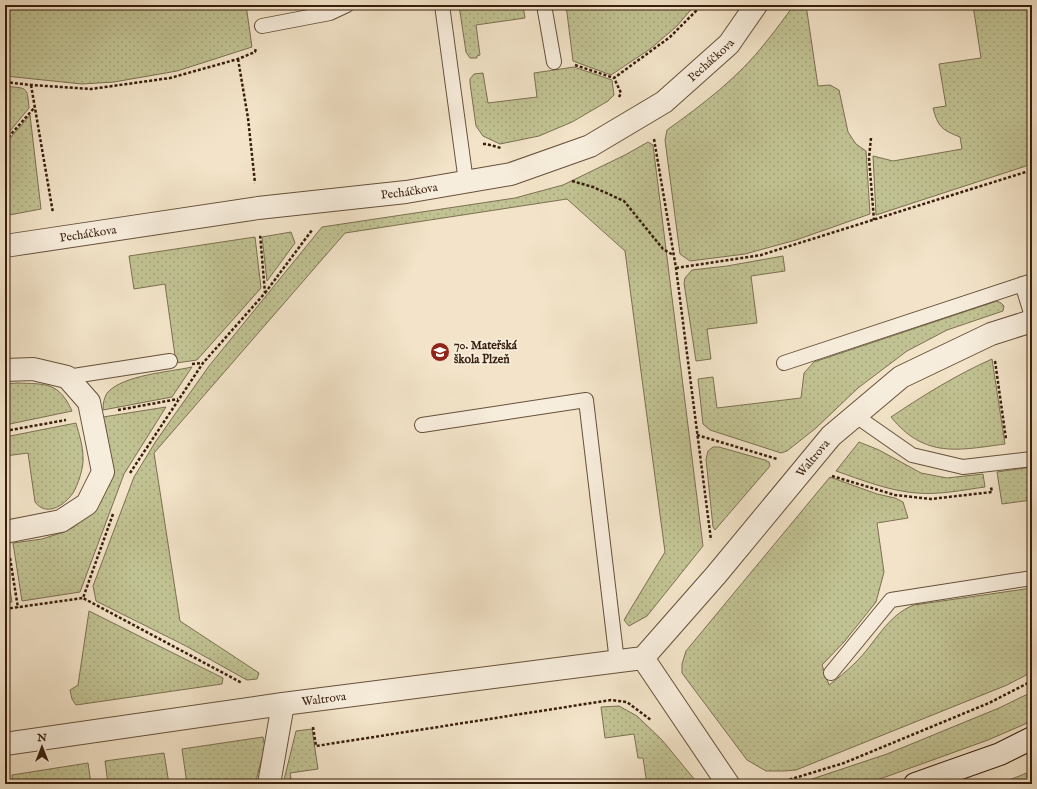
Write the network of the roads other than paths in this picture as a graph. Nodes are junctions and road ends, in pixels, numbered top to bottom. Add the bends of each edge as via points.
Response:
1 (347, 5) edge
2 (442, 5) edge
3 (544, 5) edge
4 (756, 5) edge
5 (262, 26) dead end
6 (554, 62) road end
7 (466, 182) junction
8 (5, 246) edge
9 (1027, 282) edge
10 (1032, 316) edge
11 (1032, 320) edge
12 (170, 362) dead end
13 (784, 363) dead end
14 (5, 370) edge
15 (68, 377) junction
16 (856, 416) junction
17 (422, 424) dead end
18 (1032, 459) edge
19 (5, 532) edge
20 (1032, 578) edge
21 (643, 658) junction
22 (617, 662) junction
23 (831, 673) dead end
24 (283, 704) junction
25 (1032, 738) edge
26 (5, 744) edge
27 (269, 784) edge
28 (728, 784) edge
29 (915, 784) edge

1 - 5 lane via 330,13
2 - 7 lane
3 - 6 lane
4 - 7 street, Pecháčkova via 729,44 664,102 590,146 511,174
7 - 8 street, Pecháčkova via 406,192 258,208
9 - 10 lane
9 - 13 lane
11 - 16 street, Waltrova via 991,334 901,377
12 - 15 lane
14 - 15 street via 33,369
15 - 19 street via 90,402 103,472 87,504 61,521
16 - 18 lane via 912,455 963,467
16 - 21 street, Waltrova via 831,436 716,575
17 - 22 lane via 586,400
20 - 23 lane via 891,600
21 - 22 street, Waltrova
21 - 28 street
22 - 24 street, Waltrova
24 - 26 street, Waltrova
24 - 27 street
25 - 29 street via 1000,754

